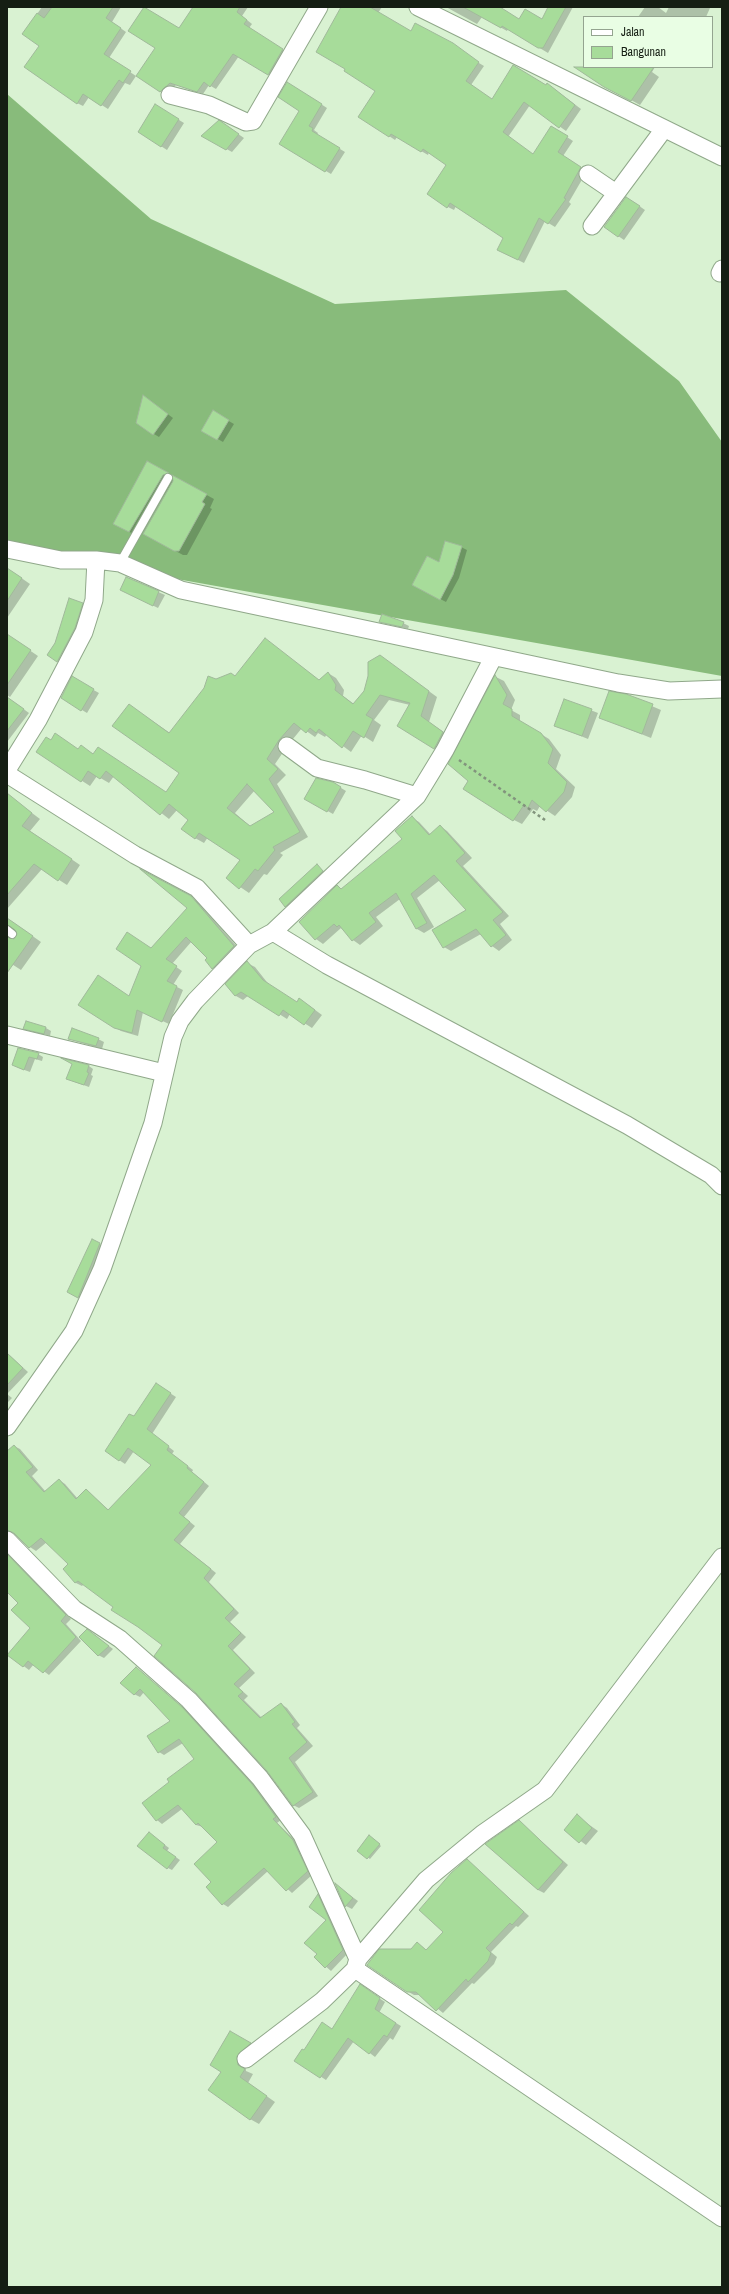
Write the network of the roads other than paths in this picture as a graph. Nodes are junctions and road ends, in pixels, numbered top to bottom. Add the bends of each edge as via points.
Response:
1 (319, 7) edge
2 (418, 7) edge
3 (170, 95) dead end
4 (664, 129) junction
5 (722, 157) edge
6 (588, 174) dead end
7 (616, 194) junction
8 (592, 226) dead end
9 (168, 478) dead end
10 (7, 549) edge
11 (96, 560) junction
12 (120, 563) junction
13 (492, 658) junction
14 (722, 690) edge
15 (287, 746) dead end
16 (7, 770) edge
17 (7, 774) edge
18 (417, 796) junction
19 (273, 932) junction
20 (249, 945) junction
21 (7, 1035) edge
22 (164, 1073) junction
23 (722, 1186) edge
24 (7, 1427) edge
25 (7, 1540) edge
26 (722, 1557) edge
27 (357, 1964) junction
28 (246, 2059) dead end
29 (722, 2218) edge

1 - 3 street via 253,121 246,122 209,105
2 - 4 street
4 - 5 street
4 - 7 street
6 - 7 street
7 - 8 street
9 - 12 lane
10 - 11 street via 61,560
11 - 12 street
11 - 16 street via 94,600 84,632 38,720
12 - 13 street via 181,590
13 - 14 street via 669,691
13 - 18 street via 445,750
15 - 18 street via 317,768
17 - 20 street via 135,855 197,888
18 - 19 street
19 - 20 street
19 - 23 street via 327,966 627,1125 711,1175
20 - 22 street via 180,1020
21 - 22 street
22 - 24 street via 153,1123 102,1269 74,1331
25 - 27 street via 74,1608 120,1639 189,1700 260,1778 302,1835
26 - 27 street via 545,1790 482,1834 426,1880
27 - 28 street via 322,2001
27 - 29 street

